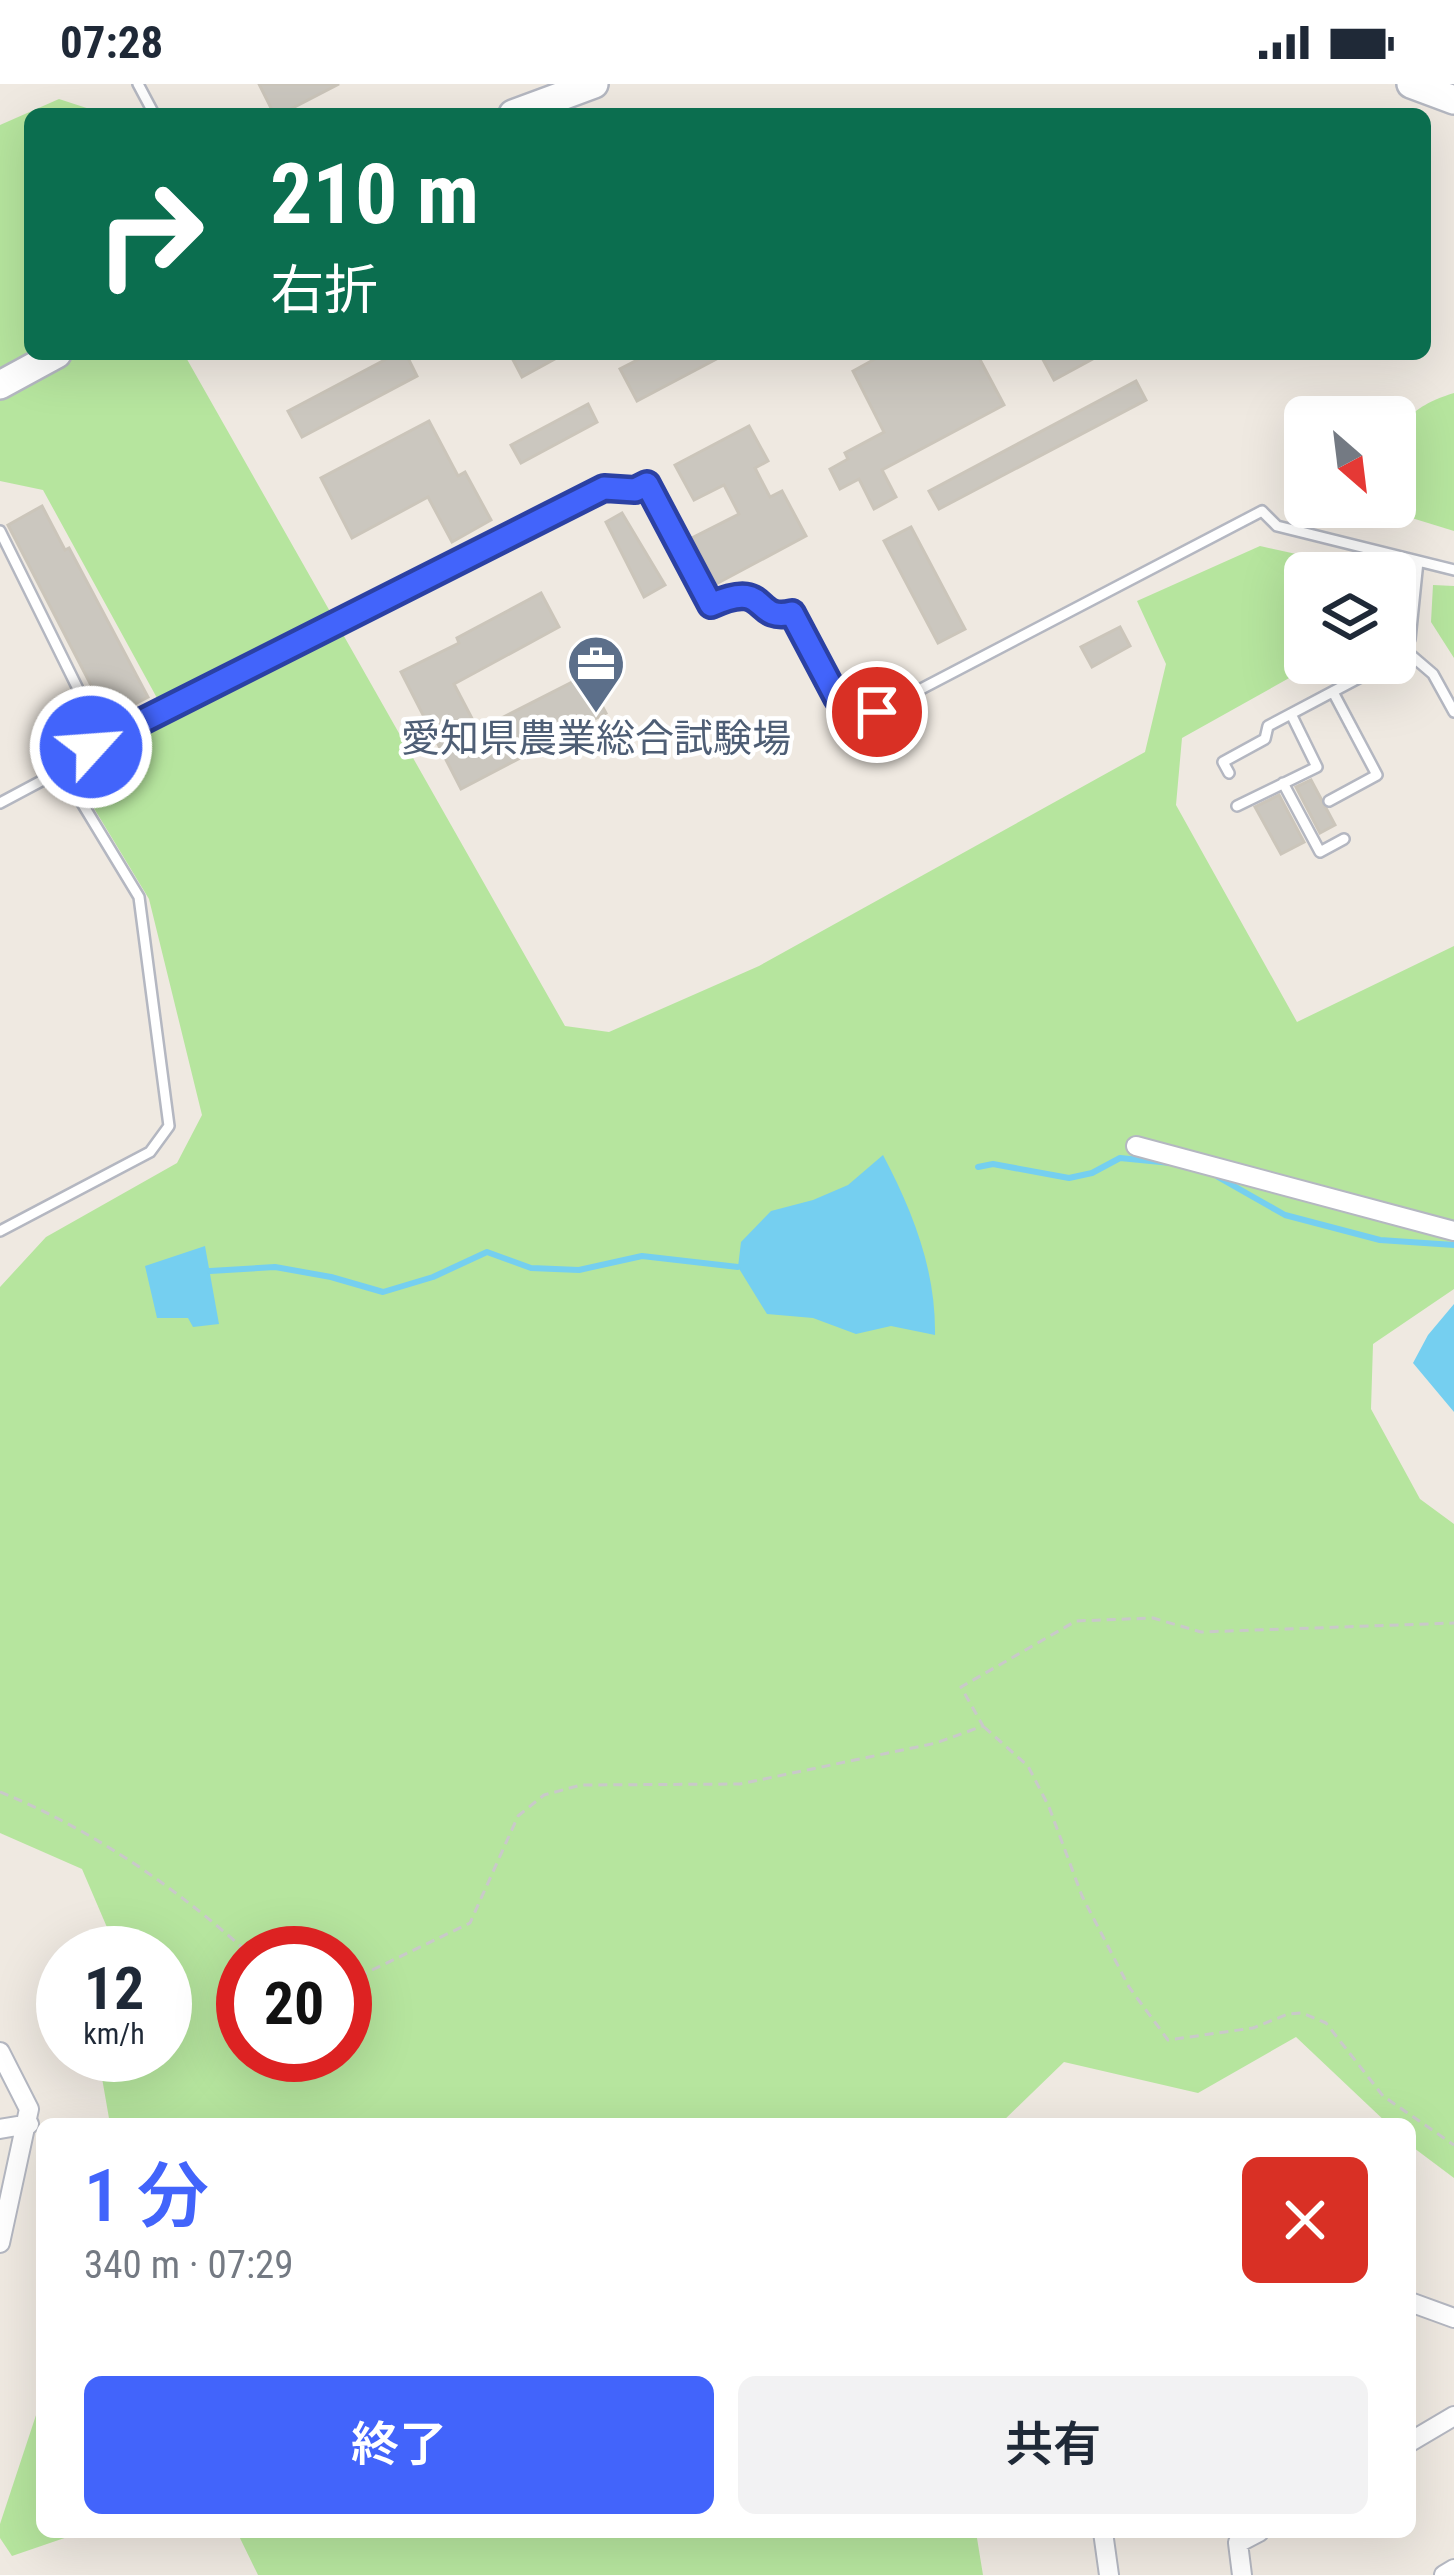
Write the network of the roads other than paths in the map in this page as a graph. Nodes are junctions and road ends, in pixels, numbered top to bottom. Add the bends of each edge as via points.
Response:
1 (594, 84) edge
2 (1411, 84) edge
3 (1454, 100) edge
4 (529, 108) edge
5 (46, 360) edge
6 (0, 385) edge
7 (0, 531) edge
8 (1418, 561) junction
9 (1454, 570) edge
10 (1416, 580) edge
11 (1416, 663) edge
12 (1348, 684) edge
13 (1333, 692) junction
14 (1454, 712) edge
15 (1291, 714) junction
16 (91, 747) junction
17 (62, 770) junction
18 (1229, 773) dead end
19 (1283, 783) junction
20 (1329, 801) dead end
21 (0, 803) edge
22 (1237, 806) dead end
23 (1344, 839) dead end
24 (1136, 1146) dead end
25 (0, 1231) edge
26 (1454, 1231) edge
27 (0, 2052) edge
28 (29, 2124) junction
29 (0, 2129) edge
30 (0, 2242) edge
31 (1416, 2304) edge
32 (1454, 2318) edge
33 (1454, 2416) edge
34 (1416, 2438) edge
35 (1104, 2538) edge
36 (1248, 2538) edge
37 (1454, 2569) edge
38 (1109, 2575) edge
39 (1242, 2575) edge
40 (1444, 2575) edge

1 - 4 street
2 - 3 street
5 - 6 street
7 - 16 lane via 81,695
8 - 9 lane
8 - 10 lane
8 - 16 lane via 1277,526 1262,511 877,712 856,713 837,698 792,613 772,613 748,595 711,605 647,484 604,488
11 - 14 lane via 1433,674
12 - 13 lane
13 - 15 lane
13 - 20 lane via 1377,775
15 - 18 lane via 1223,762
15 - 19 lane via 1317,766
16 - 17 lane
17 - 21 lane
17 - 25 lane via 139,897 169,1126 150,1152
19 - 22 lane
19 - 23 lane via 1320,852
24 - 26 street
27 - 28 street
28 - 29 street
28 - 30 street
31 - 32 street
33 - 34 street
35 - 38 street
36 - 39 street via 1238,2543
37 - 40 street

